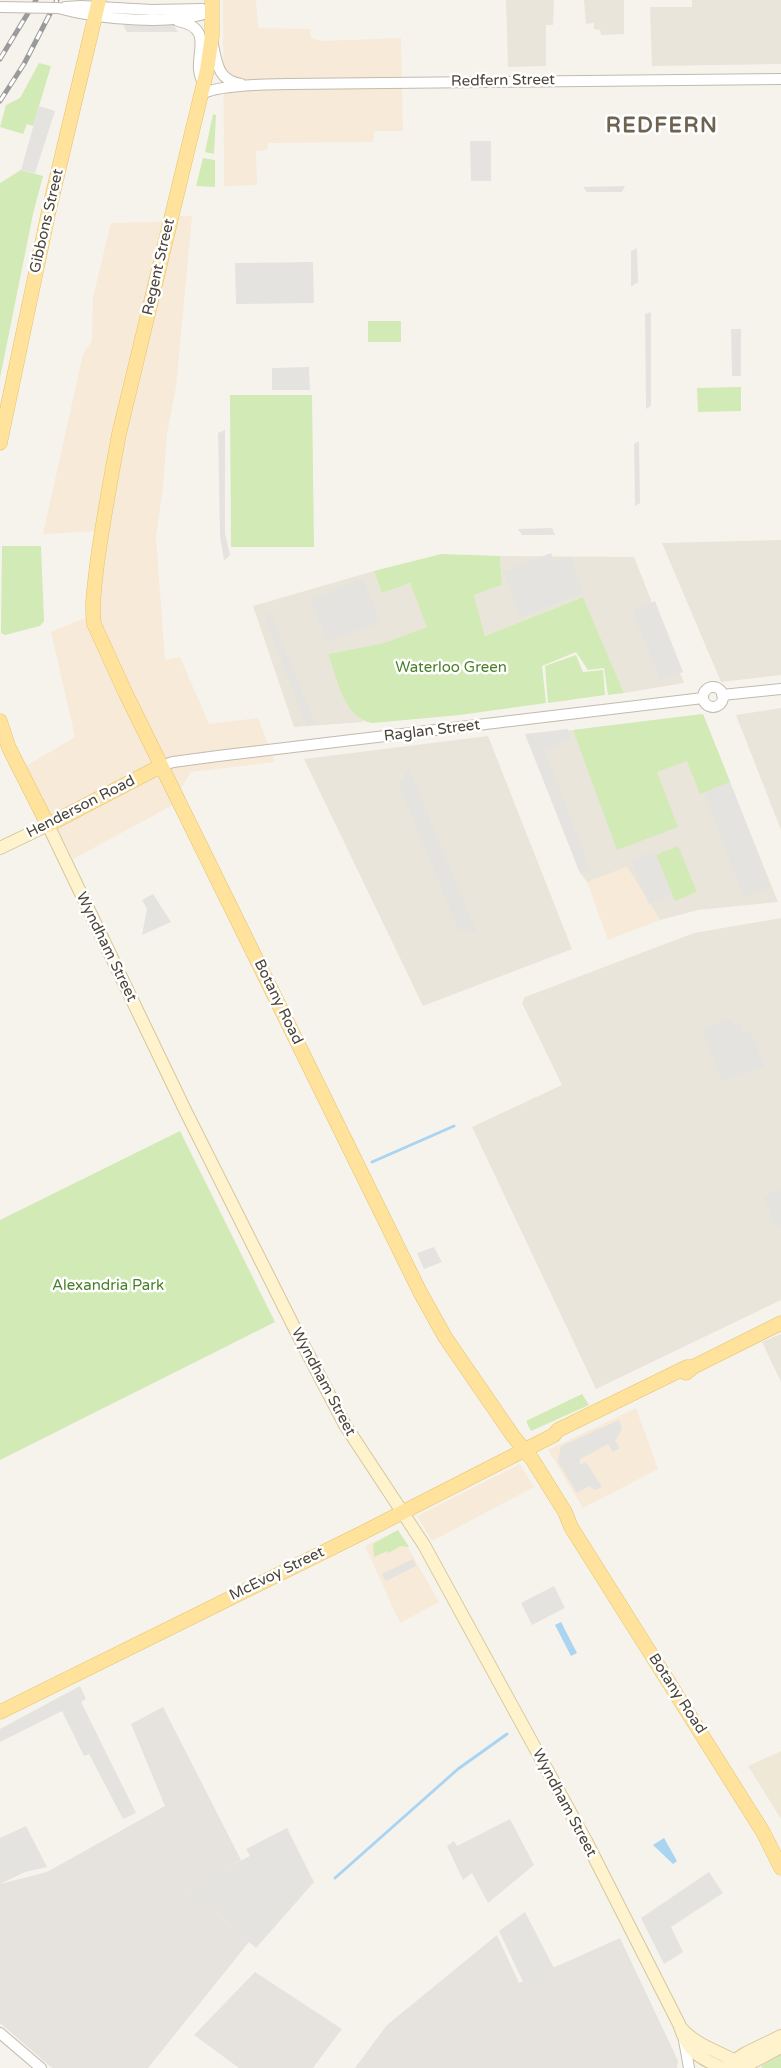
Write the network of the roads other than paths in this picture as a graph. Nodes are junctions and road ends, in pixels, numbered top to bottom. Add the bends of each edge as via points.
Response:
1 (212, 6) edge
2 (0, 7) edge
3 (97, 8) edge
4 (169, 19) junction
5 (212, 36) junction
6 (781, 79) edge
7 (253, 85) junction
8 (202, 90) junction
9 (0, 443) edge
10 (101, 535) joint
11 (781, 689) edge
12 (0, 722) edge
13 (161, 766) junction
14 (48, 825) junction
15 (0, 848) edge
16 (781, 1323) edge
17 (523, 1450) junction
18 (401, 1513) junction
19 (0, 1712) edge
20 (781, 1868) edge
21 (679, 2025) junction
22 (0, 2033) edge
23 (781, 2036) edge
24 (684, 2040) junction
25 (781, 2047) edge
26 (733, 2066) edge
27 (41, 2068) edge
28 (689, 2068) edge

1 - 3 street
1 - 4 street via 197,16
1 - 5 main road, Regent Street
2 - 3 street, bridge
3 - 4 street
3 - 9 main road, Gibbons Street via 45,225
4 - 8 street via 191,25 200,34 198,69
5 - 7 street via 221,74 233,82
5 - 8 main road, Regent Street
6 - 7 street, Redfern Street
7 - 8 street, Redfern Street
8 - 10 main road, Regent Street via 119,434
10 - 13 main road, Botany Road via 93,591 94,624
11 - 13 street, Raglan Street via 722,695 712,687 704,692 703,698 208,757
12 - 14 main road, Wyndham Street
13 - 14 main road, Henderson Road
13 - 17 main road, Botany Road via 420,1292 445,1337
14 - 15 main road, Henderson Road
14 - 18 main road, Wyndham Street via 295,1329 345,1425
16 - 17 main road, McEvoy Street
17 - 18 main road, McEvoy Street
17 - 20 main road, Botany Road via 764,1832
18 - 19 main road, McEvoy Street
18 - 21 main road, Wyndham Street via 424,1545 586,1840
21 - 24 main road, Wyndham Street
21 - 26 main road, Wyndham Street
22 - 27 street
23 - 26 main road
24 - 26 main road via 691,2051
24 - 28 street
25 - 26 main road

